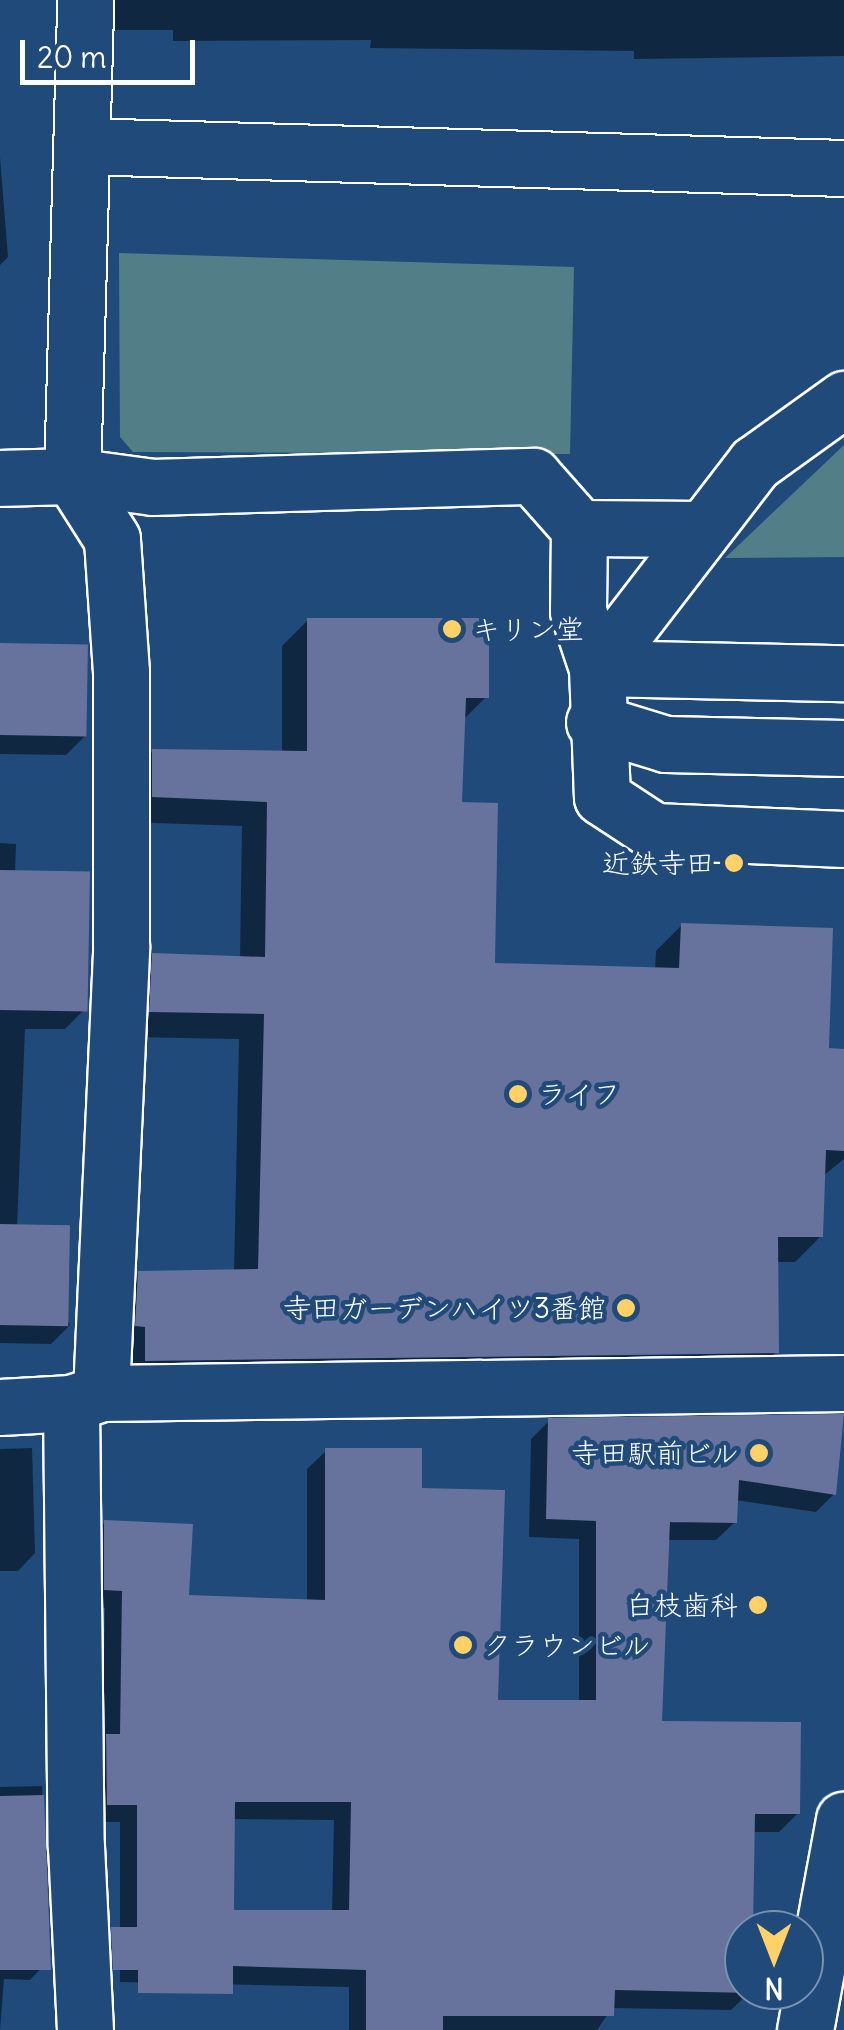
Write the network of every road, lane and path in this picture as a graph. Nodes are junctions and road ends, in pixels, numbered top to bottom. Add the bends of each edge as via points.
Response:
1 (85, 0) edge
2 (81, 146) junction
3 (844, 168) edge
4 (841, 405) edge
5 (72, 476) junction
6 (0, 478) edge
7 (579, 528) junction
8 (703, 529) junction
9 (597, 668) junction
10 (844, 673) edge
11 (594, 722) junction
12 (844, 748) edge
13 (844, 839) edge
14 (844, 1383) edge
15 (86, 1398) junction
16 (0, 1406) edge
17 (844, 1820) edge
18 (85, 2030) edge
19 (805, 2030) edge

1 - 2 street
2 - 3 street
2 - 5 street
4 - 8 street via 756,463
5 - 6 street
5 - 7 street via 153,486 533,476
5 - 15 street via 112,539 121,672 121,945
7 - 8 street
7 - 9 street via 578,611
8 - 9 street
9 - 10 street
9 - 11 street
11 - 12 street via 666,744
11 - 13 street via 602,798 654,832
14 - 15 street
15 - 16 street
15 - 18 street via 76,1846
17 - 19 street

